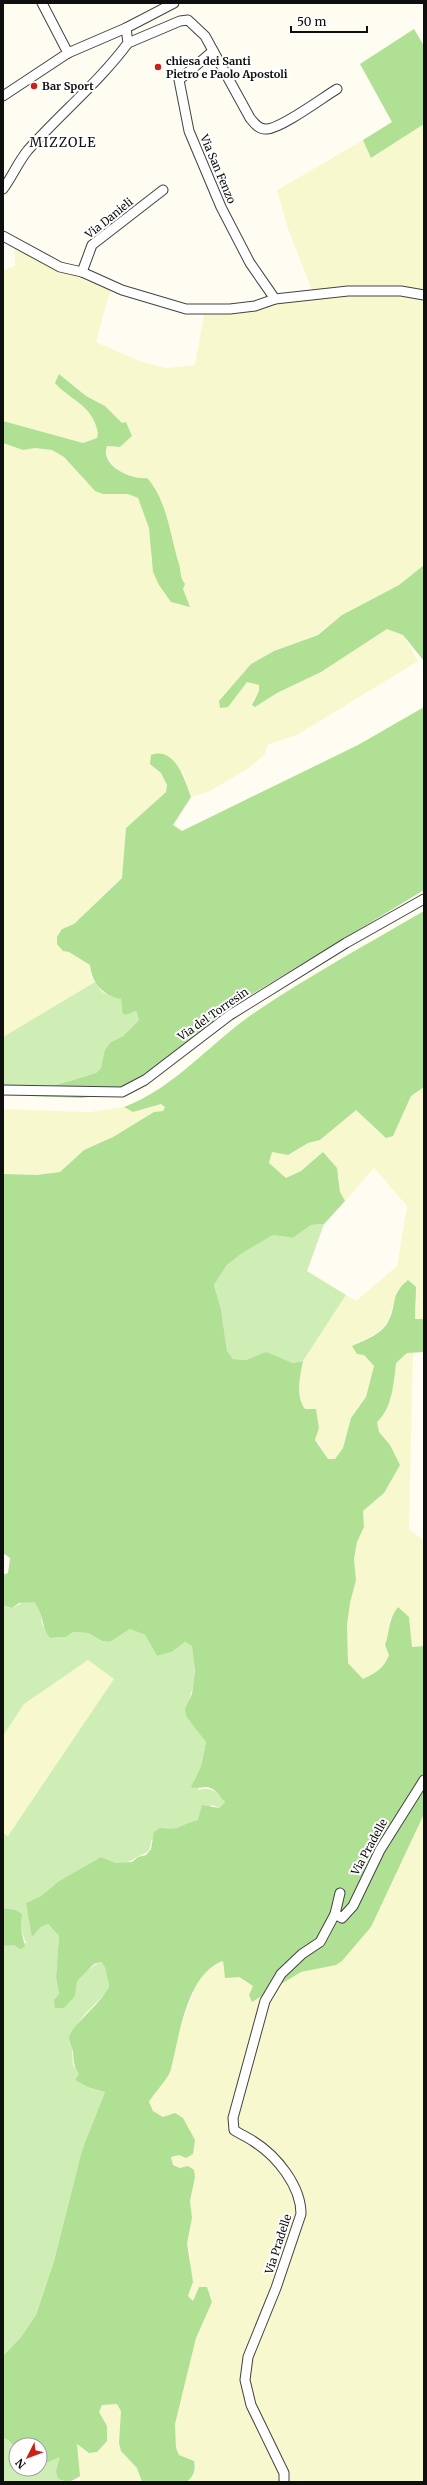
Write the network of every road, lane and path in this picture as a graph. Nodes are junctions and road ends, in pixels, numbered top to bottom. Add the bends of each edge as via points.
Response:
1 (42, 3) edge
2 (174, 3) edge
3 (126, 28) junction
4 (128, 43) junction
5 (213, 51) junction
6 (68, 53) junction
7 (337, 89) dead end
8 (3, 96) edge
9 (3, 189) edge
10 (162, 190) dead end
11 (3, 236) edge
12 (82, 272) junction
13 (424, 295) edge
14 (275, 299) junction
15 (424, 899) edge
16 (3, 1090) edge
17 (424, 1780) edge
18 (340, 1893) dead end
19 (335, 1914) junction
20 (284, 2482) edge

1 - 6 street
2 - 3 street
3 - 4 street
3 - 6 street
4 - 5 street via 180,20 188,20 205,36
4 - 9 street via 114,62 26,152
5 - 7 street via 250,118 257,127 266,130 284,122
5 - 14 street, Via San Fenzo via 179,80 189,130 234,236
6 - 8 street
10 - 12 street, Via Danieli via 92,245
11 - 12 street via 60,267
12 - 14 street via 122,290 186,309 230,309 255,306
13 - 14 street via 401,291 348,291
15 - 16 street, Via del Torresin via 346,943 230,1015 145,1080 122,1092
17 - 19 street, Via Pradelle via 380,1850 353,1906 342,1918
18 - 19 street, Via Pradelle
19 - 20 street, Via Pradelle via 320,1942 302,1954 281,1974 265,2001 233,2118 234,2130 254,2142 275,2160 295,2186 301,2203 301,2214 276,2288 248,2357 245,2380 251,2405 284,2473

